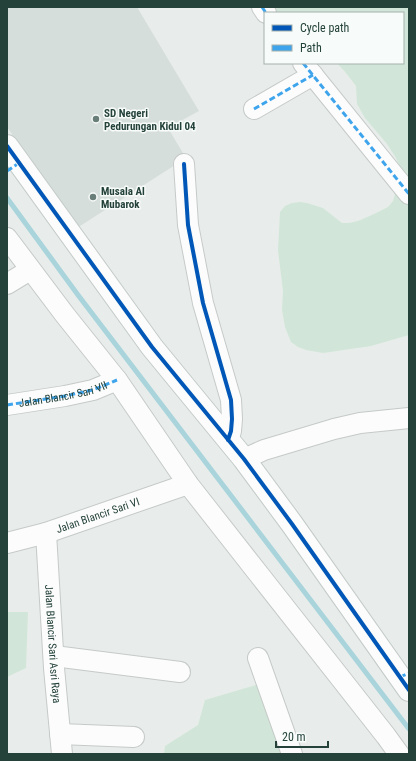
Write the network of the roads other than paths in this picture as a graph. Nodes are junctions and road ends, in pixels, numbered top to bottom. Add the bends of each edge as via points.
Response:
1 (308, 69) edge
2 (254, 110) dead end
3 (7, 146) edge
4 (184, 164) dead end
5 (409, 194) edge
6 (7, 238) edge
7 (30, 270) junction
8 (7, 284) edge
9 (117, 380) junction
10 (7, 405) edge
11 (409, 418) edge
12 (228, 440) junction
13 (244, 459) junction
14 (188, 484) junction
15 (46, 533) junction
16 (7, 543) edge
17 (54, 656) junction
18 (258, 658) dead end
19 (180, 672) dead end
20 (406, 680) edge
21 (60, 734) junction
22 (134, 737) dead end
23 (62, 754) edge
24 (292, 754) edge
25 (399, 754) edge

1 - 2 street
1 - 5 street
3 - 12 street via 152,347
4 - 12 street via 188,225 203,303 231,400 232,419
6 - 7 street
7 - 8 street
7 - 9 street
9 - 10 street, Jalan Blancir Sari VII via 93,390
9 - 14 street
11 - 13 street via 360,423 334,429 264,450
12 - 13 street
13 - 20 street
14 - 15 street, Jalan Blancir Sari VI
14 - 25 street
15 - 16 street, Jalan Blancir Sari VI
15 - 17 street, Jalan Blancir Sari Asri Raya
17 - 19 street
17 - 21 street, Jalan Blancir Sari Asri Raya
18 - 24 street
21 - 22 street
21 - 23 street, Jalan Blancir Sari Asri Raya

